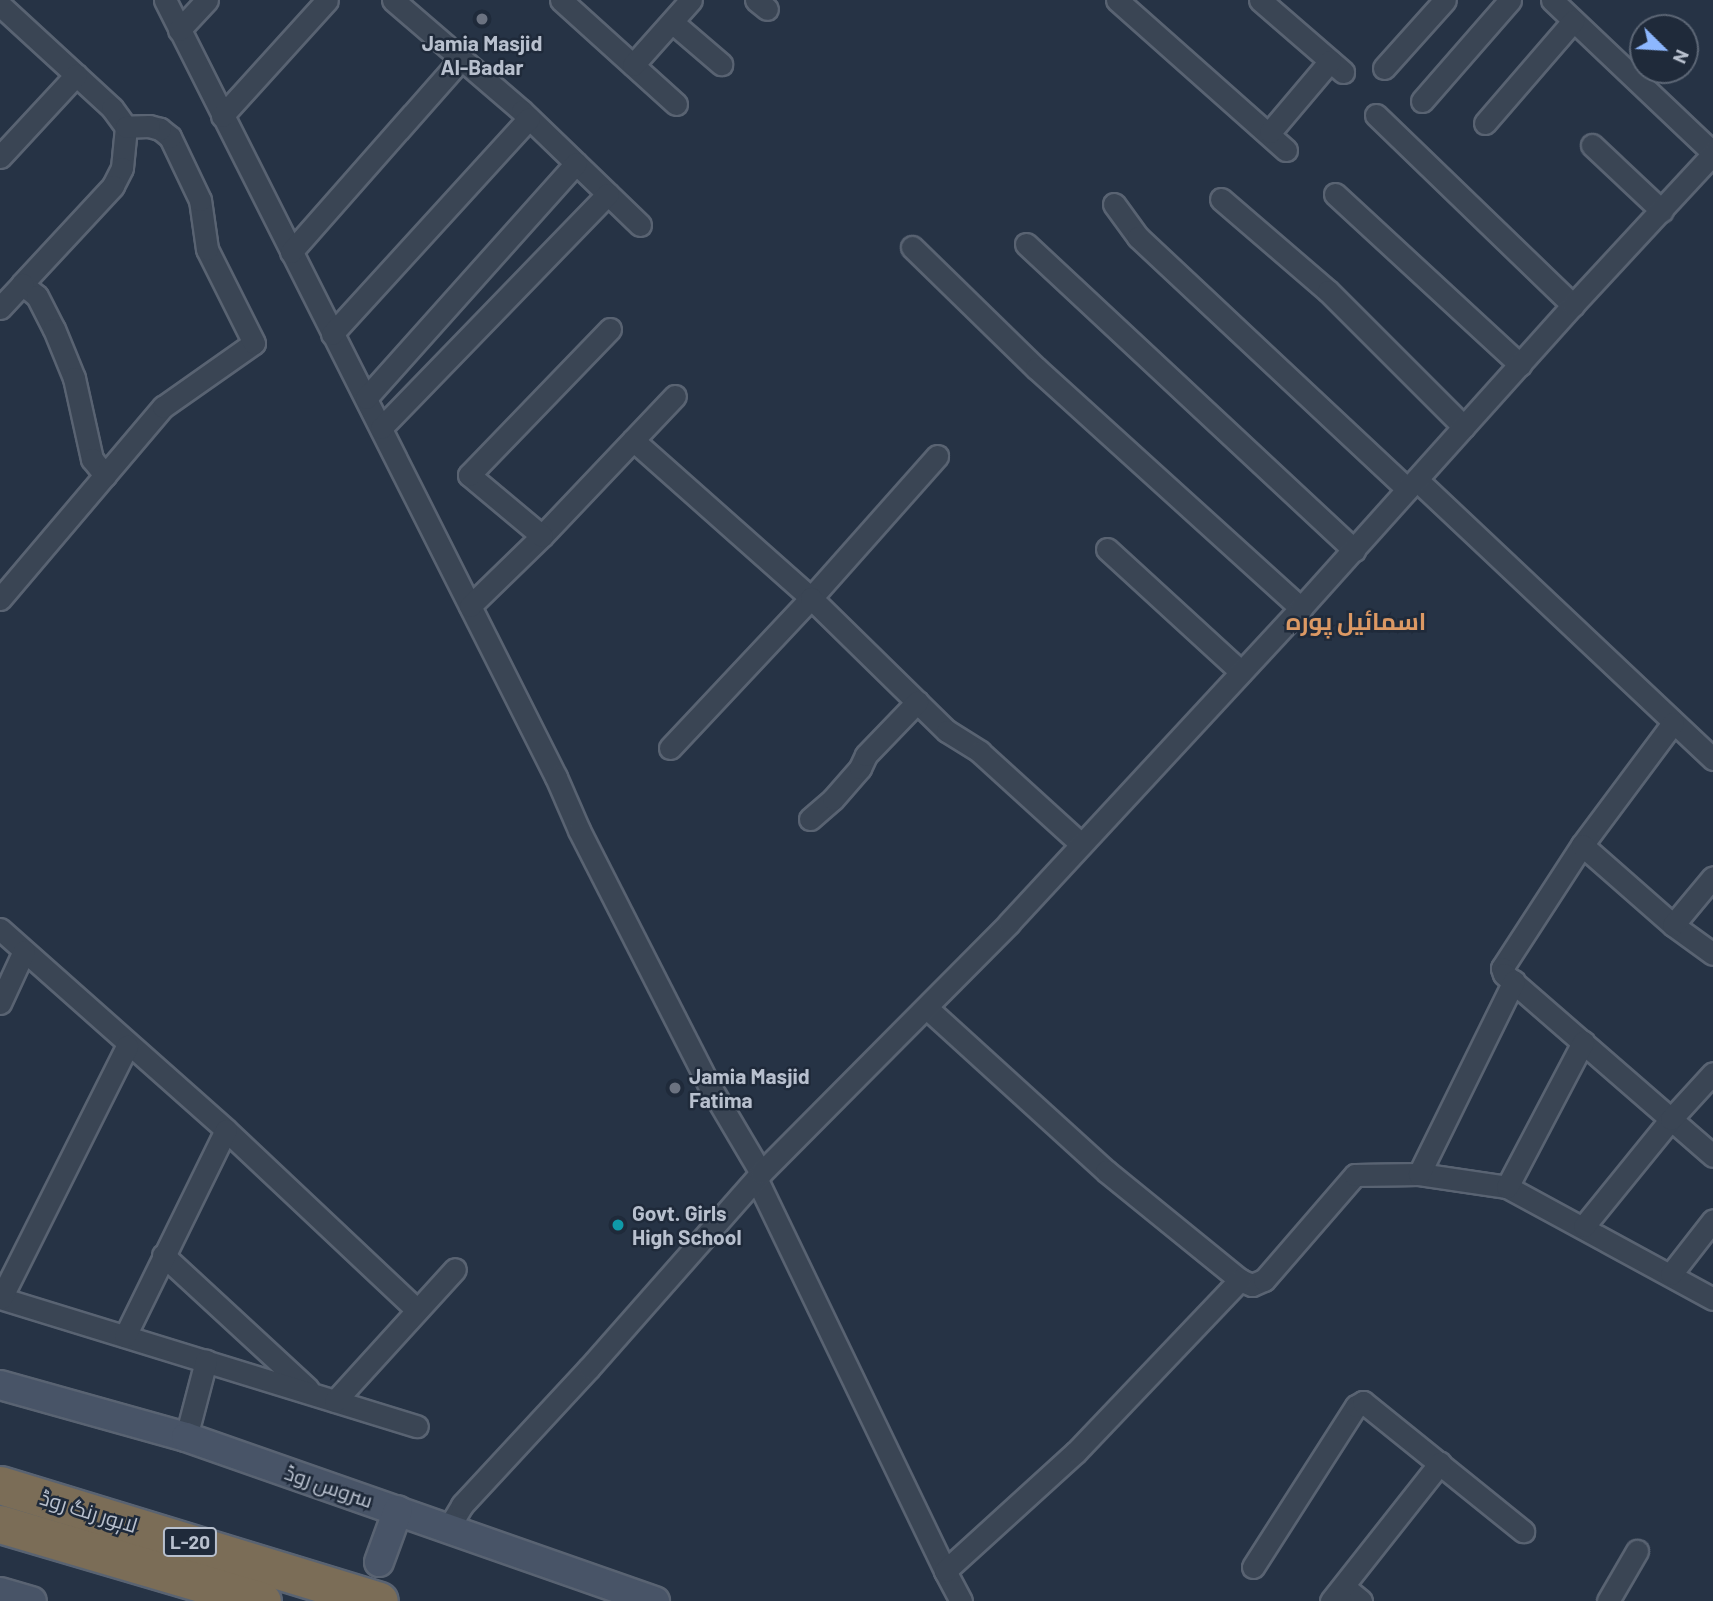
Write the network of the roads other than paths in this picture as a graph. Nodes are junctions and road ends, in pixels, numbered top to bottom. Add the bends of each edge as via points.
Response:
1 (164, 0) edge
2 (207, 0) edge
3 (327, 0) edge
4 (393, 0) edge
5 (561, 0) edge
6 (691, 0) edge
7 (1117, 0) edge
8 (1260, 0) edge
9 (1445, 0) edge
10 (1510, 0) edge
11 (1552, 0) edge
12 (0, 5) edge
13 (1573, 21) junction
14 (672, 22) junction
15 (179, 30) junction
16 (461, 59) junction
17 (721, 64) dead end
18 (633, 65) junction
19 (1384, 68) dead end
20 (76, 75) junction
21 (1422, 101) dead end
22 (676, 104) dead end
23 (1376, 115) dead end
24 (222, 116) junction
25 (529, 118) junction
26 (1485, 123) dead end
27 (125, 127) junction
28 (1270, 132) junction
29 (1592, 145) dead end
30 (3, 148) edge
31 (1286, 150) dead end
32 (1713, 154) edge
33 (576, 163) junction
34 (608, 194) junction
35 (1335, 194) dead end
36 (1221, 200) dead end
37 (1114, 204) dead end
38 (1662, 211) junction
39 (640, 225) dead end
40 (1026, 244) dead end
41 (912, 247) dead end
42 (291, 253) junction
43 (22, 284) junction
44 (1573, 305) junction
45 (0, 308) edge
46 (610, 329) dead end
47 (332, 334) junction
48 (1520, 365) junction
49 (675, 396) dead end
50 (366, 398) junction
51 (1464, 427) junction
52 (381, 428) junction
53 (633, 440) junction
54 (937, 456) dead end
55 (105, 475) junction
56 (1412, 484) junction
57 (542, 536) junction
58 (1107, 550) dead end
59 (1354, 550) junction
60 (811, 598) junction
61 (0, 599) edge
62 (470, 606) junction
63 (1301, 608) junction
64 (1241, 671) junction
65 (917, 702) junction
66 (1673, 723) junction
67 (670, 748) dead end
68 (1713, 759) edge
69 (810, 819) dead end
70 (1080, 843) junction
71 (1582, 845) junction
72 (1713, 877) edge
73 (1673, 925) junction
74 (0, 929) edge
75 (24, 951) junction
76 (1713, 954) edge
77 (1514, 981) junction
78 (0, 1003) edge
79 (927, 1008) junction
80 (1583, 1042) junction
81 (127, 1046) junction
82 (1713, 1073) edge
83 (1671, 1119) junction
84 (226, 1130) junction
85 (1713, 1156) edge
86 (1419, 1174) junction
87 (759, 1177) junction
88 (1507, 1187) junction
89 (1713, 1220) edge
90 (1584, 1226) junction
91 (163, 1255) junction
92 (455, 1269) dead end
93 (1671, 1274) junction
94 (1240, 1280) junction
95 (1, 1298) edge
96 (1713, 1298) edge
97 (417, 1310) junction
98 (124, 1336) junction
99 (206, 1361) junction
100 (0, 1385) edge
101 (312, 1393) junction
102 (335, 1401) junction
103 (416, 1426) dead end
104 (186, 1437) junction
105 (1440, 1463) junction
106 (0, 1485) edge
107 (398, 1510) junction
108 (0, 1524) edge
109 (449, 1527) junction
110 (1523, 1531) dead end
111 (1637, 1551) dead end
112 (379, 1562) dead end
113 (1254, 1567) dead end
114 (945, 1571) junction
115 (0, 1592) edge
116 (1337, 1594) edge
117 (32, 1601) edge
118 (262, 1601) edge
119 (379, 1601) edge
120 (654, 1601) edge
121 (961, 1601) edge
122 (1361, 1601) edge
123 (1608, 1601) edge

1 - 15 street
2 - 15 street
3 - 24 street
4 - 16 street
5 - 18 street
6 - 14 street
7 - 28 street
8 - 28 street via 1337,67
9 - 19 street
10 - 21 street
11 - 13 street
12 - 20 street
13 - 26 street
13 - 32 street
14 - 17 street
14 - 18 street
15 - 24 street
16 - 25 street
16 - 42 street
18 - 22 street
20 - 27 street via 112,108
20 - 30 street
23 - 44 street
24 - 42 street
25 - 33 street
25 - 47 street
27 - 43 street via 121,168 113,186
27 - 55 street via 149,126 170,137 200,200 207,249 254,343 163,407
28 - 31 street
29 - 38 street
32 - 38 street
33 - 34 street
33 - 50 street
34 - 39 street
34 - 52 street
35 - 48 street
36 - 51 street via 1328,291
37 - 56 street via 1138,237
38 - 44 street
40 - 59 street
41 - 63 street via 1036,368
42 - 47 street
43 - 45 street
43 - 55 street via 37,296 54,329 74,378 92,459
44 - 48 street
46 - 57 street via 469,475
47 - 50 street
48 - 51 street
49 - 53 street
50 - 52 street
51 - 56 street
52 - 62 street
53 - 57 street
53 - 60 street
54 - 60 street
55 - 61 street
56 - 59 street
56 - 66 street
57 - 62 street
58 - 64 street
59 - 63 street
60 - 65 street
60 - 67 street
62 - 87 street via 579,830
63 - 64 street
64 - 70 street
65 - 69 street
65 - 70 street
66 - 68 street
66 - 71 street
70 - 79 street
71 - 73 street
71 - 77 street via 1505,961 1502,968
72 - 73 street
73 - 76 street
74 - 75 street
75 - 78 street
75 - 81 street
77 - 80 street
77 - 86 street
79 - 87 street
79 - 94 street via 1106,1171
80 - 83 street
80 - 88 street
81 - 84 street
81 - 95 street
82 - 83 street
83 - 85 street
83 - 90 street
84 - 91 street
84 - 97 street
86 - 88 street
86 - 94 street via 1356,1175 1264,1280 1252,1285
87 - 109 street via 462,1505
87 - 114 street
88 - 90 street
89 - 93 street
90 - 93 street
91 - 98 street
91 - 101 street
92 - 97 street
93 - 96 street
94 - 114 street via 1076,1452
95 - 98 street
97 - 102 street
98 - 99 street
99 - 101 street
99 - 104 street
100 - 104 street, سروس روڈ
101 - 102 street
102 - 103 street
104 - 107 street, سروس روڈ
105 - 110 street
105 - 113 street via 1363,1402 1356,1406
105 - 116 street
106 - 119 highway, لاہور رنگ روڈ / L-20
107 - 109 street, سروس روڈ
107 - 112 street
108 - 118 highway, لاہور رنگ روڈ / L-20
109 - 120 street, سروس روڈ
111 - 123 street
114 - 121 street
115 - 117 street
116 - 122 street

